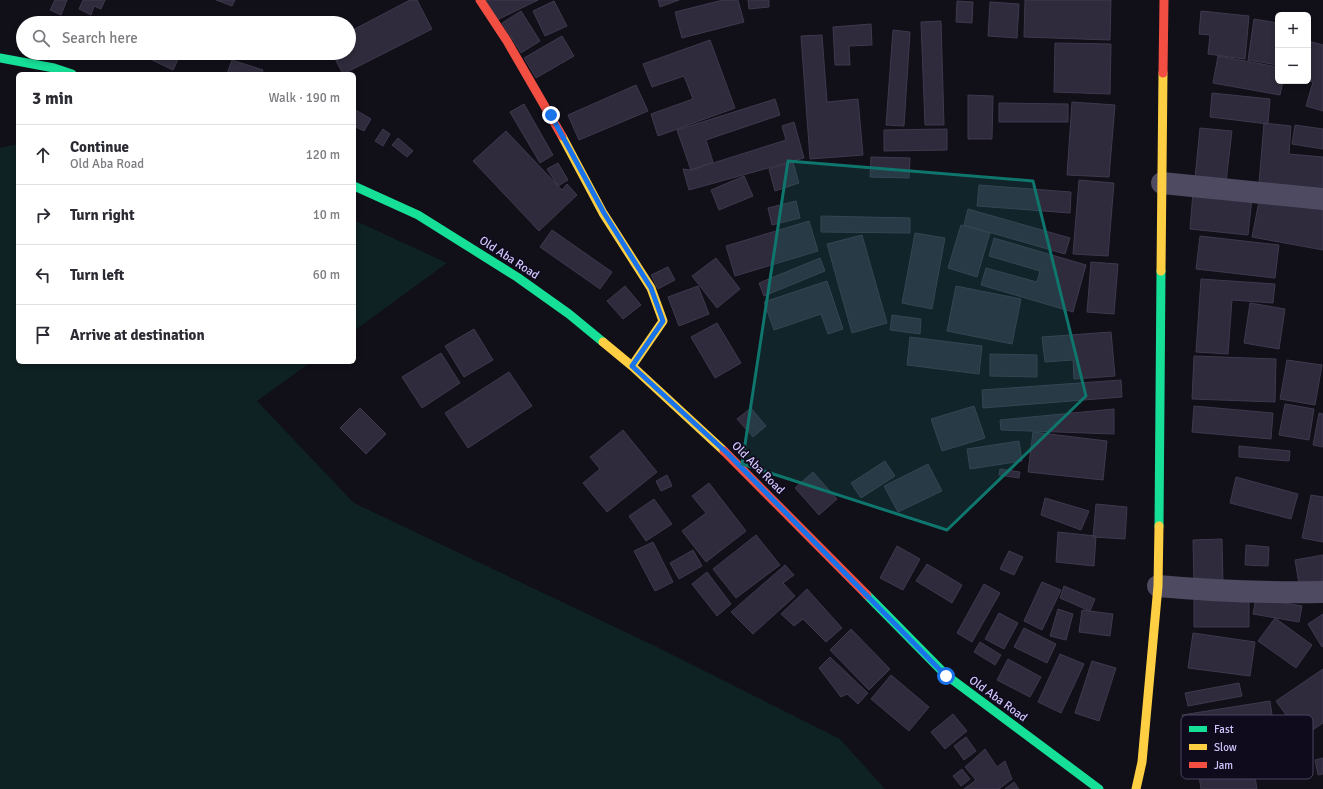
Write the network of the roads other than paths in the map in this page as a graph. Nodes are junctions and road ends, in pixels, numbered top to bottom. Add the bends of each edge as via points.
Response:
1 (480, 0) edge
2 (1164, 0) edge
3 (0, 58) edge
4 (66, 72) edge
5 (1162, 184) junction
6 (356, 187) edge
7 (1323, 199) edge
8 (632, 366) junction
9 (1158, 586) junction
10 (1323, 592) edge
11 (1099, 789) edge
12 (1136, 789) edge

1 - 8 main road via 551,115 604,213 651,288 663,321
2 - 5 main road
3 - 4 main road
5 - 7 street
5 - 9 main road
6 - 8 main road, Old Aba Road via 418,215 517,276 569,314
8 - 11 main road, Old Aba Road via 728,454 946,676
9 - 10 street via 1226,592
9 - 12 main road via 1142,762

